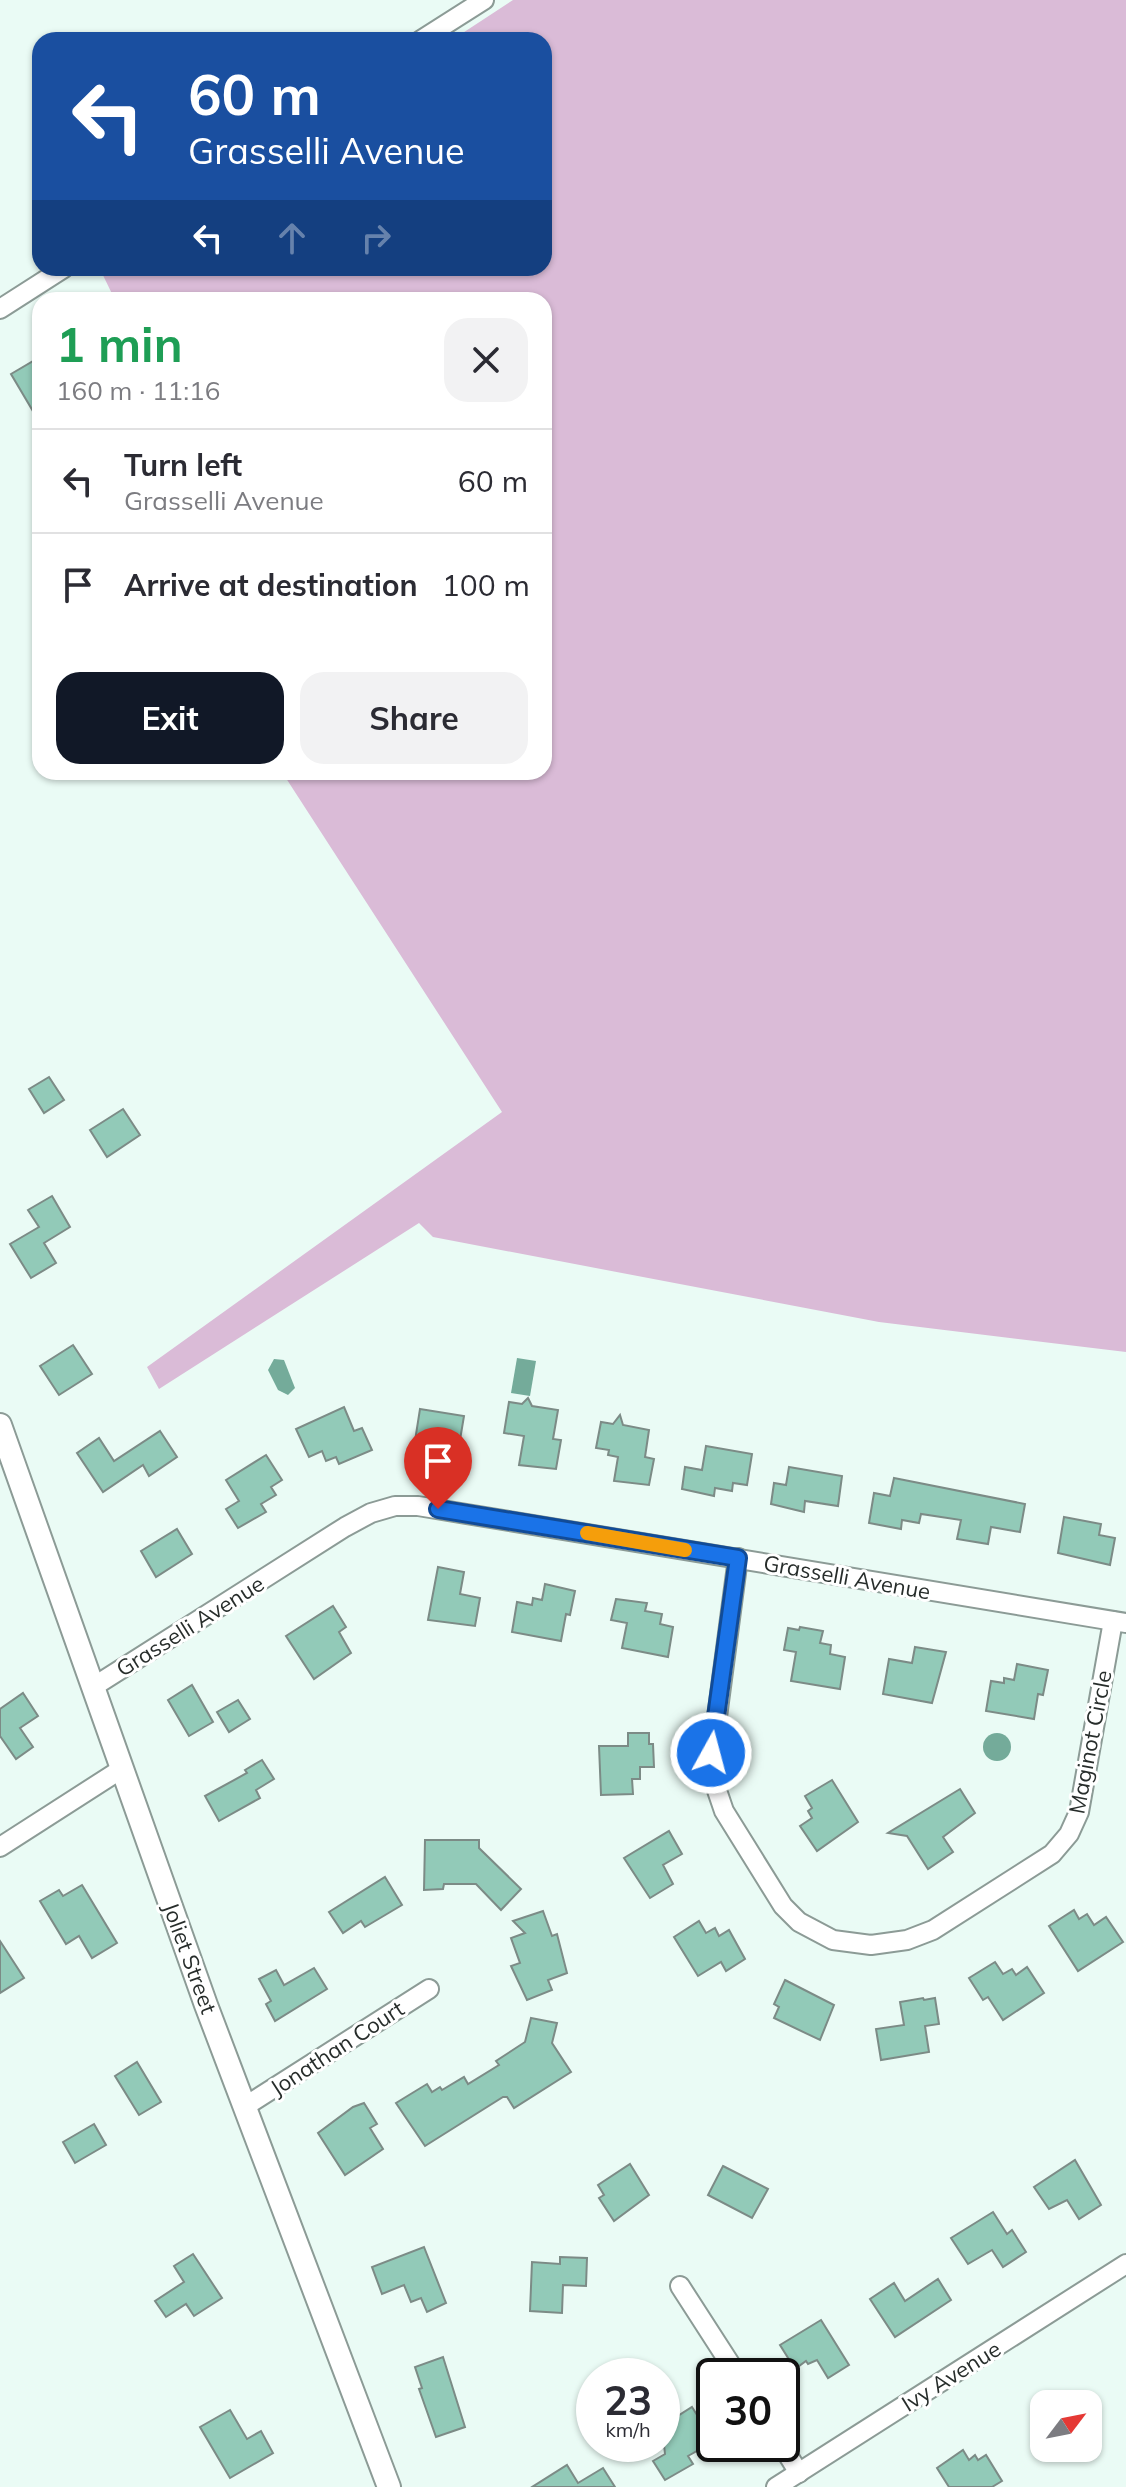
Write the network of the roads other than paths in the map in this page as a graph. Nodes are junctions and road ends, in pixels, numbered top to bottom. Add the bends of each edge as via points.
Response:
1 (484, 0) edge
2 (434, 32) edge
3 (52, 276) edge
4 (0, 309) edge
5 (0, 1425) edge
6 (738, 1558) junction
7 (1120, 1622) edge
8 (93, 1687) junction
9 (123, 1768) junction
10 (0, 1847) edge
11 (429, 1989) dead end
12 (244, 2107) junction
13 (1126, 2264) edge
14 (680, 2286) dead end
15 (726, 2358) edge
16 (792, 2462) edge
17 (799, 2473) junction
18 (389, 2487) edge
19 (776, 2487) edge

1 - 2 street
3 - 4 street
5 - 8 street, Joliet Street
6 - 7 street, Grasselli Avenue
6 - 7 street, Maginot Circle via 710,1770 724,1811 783,1906 799,1922 833,1940 871,1945 933,1930 1052,1854 1079,1812
6 - 8 street, Grasselli Avenue via 395,1506 345,1527
8 - 9 street, Joliet Street
9 - 10 street
9 - 12 street, Joliet Street
11 - 12 street, Jonathan Court
12 - 18 street, Joliet Street
13 - 17 street, Ivy Avenue
14 - 15 street
16 - 17 street
17 - 19 street, Ivy Avenue

